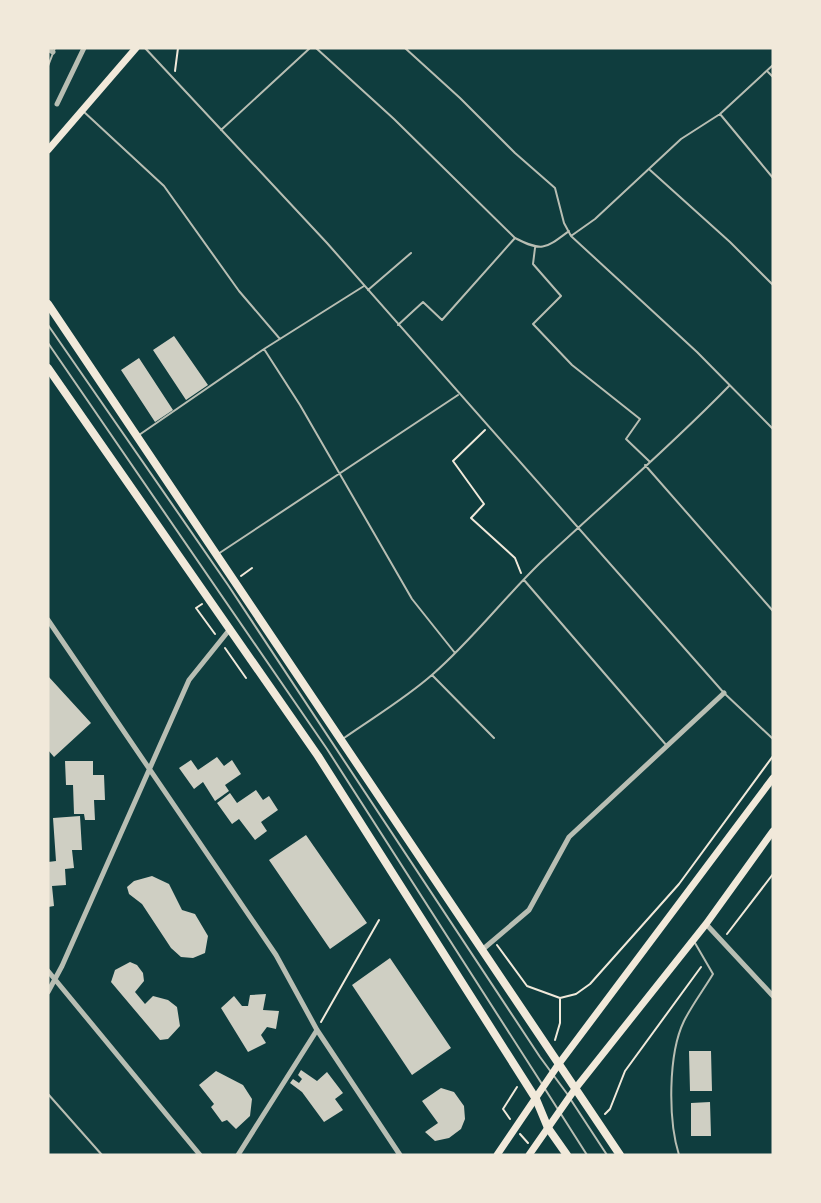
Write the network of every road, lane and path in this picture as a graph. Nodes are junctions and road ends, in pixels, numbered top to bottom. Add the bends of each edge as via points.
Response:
1 (84, 48) edge
2 (136, 48) edge
3 (145, 48) edge
4 (178, 48) edge
5 (310, 48) edge
6 (316, 48) edge
7 (405, 48) edge
8 (52, 50) edge
9 (773, 65) edge
10 (48, 66) edge
11 (768, 72) junction
12 (773, 78) edge
13 (174, 79) junction
14 (57, 104) dead end
15 (82, 110) junction
16 (720, 114) junction
17 (221, 130) junction
18 (48, 150) edge
19 (650, 170) junction
20 (773, 178) edge
21 (569, 231) junction
22 (571, 236) junction
23 (515, 238) junction
24 (535, 248) junction
25 (411, 253) dead end
26 (773, 285) edge
27 (364, 286) junction
28 (368, 290) junction
29 (48, 304) edge
30 (48, 325) edge
31 (398, 325) junction
32 (280, 339) junction
33 (48, 343) edge
34 (264, 349) junction
35 (48, 368) edge
36 (730, 386) junction
37 (459, 395) junction
38 (487, 428) junction
39 (773, 429) edge
40 (138, 436) junction
41 (650, 461) junction
42 (645, 465) junction
43 (339, 473) junction
44 (577, 529) junction
45 (218, 554) junction
46 (524, 580) junction
47 (773, 611) edge
48 (48, 620) edge
49 (230, 629) junction
50 (455, 653) junction
51 (432, 675) junction
52 (723, 693) junction
53 (494, 738) dead end
54 (342, 739) junction
55 (773, 739) edge
56 (667, 746) junction
57 (773, 756) edge
58 (149, 769) junction
59 (773, 778) edge
60 (773, 831) edge
61 (773, 874) edge
62 (379, 920) dead end
63 (706, 924) junction
64 (693, 940) junction
65 (722, 940) junction
66 (482, 950) junction
67 (706, 961) junction
68 (48, 971) edge
69 (55, 979) junction
70 (48, 992) edge
71 (773, 996) edge
72 (560, 998) dead end
73 (317, 1030) junction
74 (558, 1065) junction
75 (552, 1073) junction
76 (543, 1087) junction
77 (575, 1089) junction
78 (48, 1094) edge
79 (569, 1097) junction
80 (536, 1099) junction
81 (560, 1110) junction
82 (597, 1120) junction
83 (548, 1128) junction
84 (102, 1155) edge
85 (200, 1155) edge
86 (238, 1155) edge
87 (400, 1155) edge
88 (497, 1155) edge
89 (529, 1155) edge
90 (567, 1155) edge
91 (587, 1155) edge
92 (607, 1155) edge
93 (620, 1155) edge
94 (679, 1155) edge

1 - 14 street
2 - 15 main road
3 - 13 lane
4 - 13 path
5 - 17 lane
6 - 23 lane
7 - 21 lane via 555,188
8 - 10 lane
9 - 11 lane
11 - 12 lane
11 - 16 lane
13 - 17 lane
15 - 18 main road
15 - 32 lane via 164,186 239,291
16 - 19 lane via 681,139
16 - 20 lane
17 - 27 lane
19 - 22 lane
19 - 26 lane
21 - 22 lane
21 - 24 lane via 546,248
22 - 36 lane
23 - 24 lane
23 - 31 lane via 442,320 423,302
24 - 41 lane via 533,264 561,296 533,324 572,365 640,419 626,439
25 - 28 lane
27 - 28 lane
27 - 32 lane
28 - 31 lane
29 - 40 main road
30 - 75 lane via 228,585
31 - 37 lane
32 - 34 lane
33 - 76 lane via 327,749
34 - 40 lane
34 - 43 lane
35 - 49 main road
36 - 39 lane
36 - 41 lane
37 - 38 lane
37 - 43 lane
38 - 44 lane
38 - 46 path via 453,461 484,504 471,518 515,558
40 - 45 main road
41 - 42 lane
42 - 44 lane
42 - 47 lane
43 - 45 lane
43 - 50 lane via 412,599
44 - 46 lane
44 - 52 lane
45 - 54 main road
46 - 50 lane
46 - 56 lane
48 - 58 street
49 - 58 street via 189,680
49 - 80 main road via 318,756
50 - 51 lane
51 - 53 lane
51 - 54 lane
52 - 55 lane
52 - 56 street
54 - 66 main road
56 - 66 street via 569,837 529,910
57 - 72 path via 672,893 591,984
58 - 69 street
58 - 73 street via 276,955
59 - 74 main road
60 - 63 main road
61 - 65 path
62 - 73 path
63 - 64 main road
63 - 65 street
64 - 67 lane
64 - 77 main road
65 - 71 street
66 - 74 main road
67 - 82 path via 625,1071 610,1109
67 - 94 lane via 713,974 683,1022 672,1072
68 - 69 street
69 - 70 street
69 - 85 street
73 - 86 street
73 - 87 street
74 - 75 main road
74 - 77 main road
75 - 76 main road
75 - 79 lane
76 - 80 main road
76 - 81 lane
77 - 79 main road
77 - 82 main road
78 - 84 lane
79 - 81 main road
79 - 92 lane
80 - 83 main road
80 - 88 main road
81 - 83 main road
81 - 91 lane
82 - 93 main road
83 - 89 main road
83 - 90 main road

